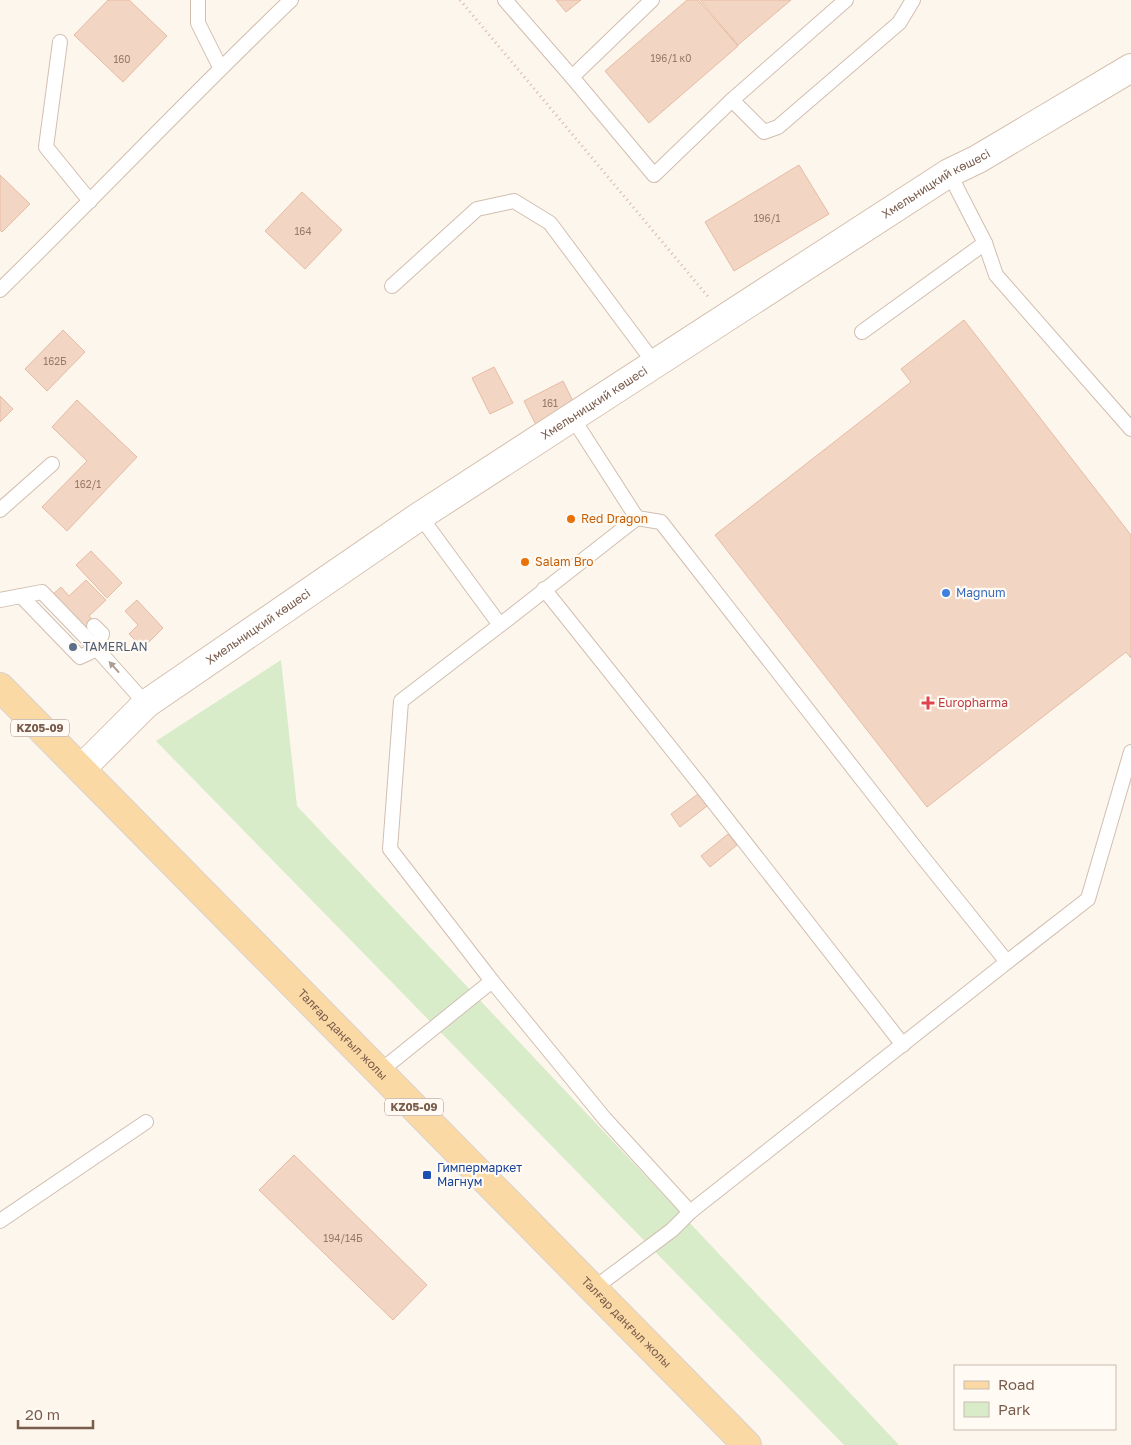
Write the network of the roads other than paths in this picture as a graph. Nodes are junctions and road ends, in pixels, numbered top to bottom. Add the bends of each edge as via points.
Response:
1 (198, 0) edge
2 (291, 0) edge
3 (505, 0) edge
4 (652, 0) edge
5 (846, 0) edge
6 (913, 0) edge
7 (60, 42) dead end
8 (220, 67) junction
9 (1131, 68) edge
10 (572, 77) junction
11 (732, 100) junction
12 (949, 173) junction
13 (90, 201) junction
14 (985, 243) junction
15 (392, 286) dead end
16 (0, 290) edge
17 (862, 332) dead end
18 (655, 364) junction
19 (572, 417) junction
20 (1131, 429) edge
21 (52, 464) dead end
22 (0, 510) edge
23 (420, 516) junction
24 (637, 518) junction
25 (58, 589) dead end
26 (544, 589) junction
27 (42, 592) junction
28 (21, 596) junction
29 (0, 600) edge
30 (500, 625) junction
31 (94, 626) dead end
32 (97, 649) junction
33 (0, 686) edge
34 (146, 704) junction
35 (1131, 752) edge
36 (81, 769) junction
37 (1007, 962) junction
38 (492, 981) junction
39 (903, 1045) junction
40 (380, 1072) junction
41 (146, 1122) dead end
42 (690, 1212) junction
43 (0, 1221) edge
44 (593, 1289) junction
45 (747, 1445) edge

1 - 8 lane via 198,24
2 - 8 lane
3 - 10 lane
4 - 10 lane
5 - 11 lane
6 - 11 lane via 899,23 778,127 764,132
7 - 13 lane via 46,147
8 - 13 lane
9 - 12 street, Хмельницкий көшесі
10 - 11 lane via 654,175
12 - 14 lane
12 - 18 street, Хмельницкий көшесі
13 - 16 lane
14 - 17 lane
14 - 20 lane via 996,275
15 - 18 lane via 477,209 514,200 550,223
18 - 19 street, Хмельницкий көшесі
19 - 23 street, Хмельницкий көшесі
19 - 24 lane
21 - 22 lane
23 - 30 lane
23 - 34 street, Хмельницкий көшесі
24 - 26 lane
24 - 37 lane via 662,522
25 - 27 lane
26 - 30 lane
26 - 39 lane
27 - 28 lane
27 - 32 lane
28 - 29 lane
28 - 32 lane via 80,657
30 - 38 lane via 401,701 390,849
31 - 32 lane via 102,634
34 -> 32 lane
33 - 36 main road, Талғар даңғыл жолы / KZ05-09
34 - 36 street, Хмельницкий көшесі
35 - 37 lane via 1088,899
36 - 40 main road, Талғар даңғыл жолы / KZ05-09
37 - 39 lane
38 - 40 lane
38 - 42 lane via 605,1118
39 - 42 lane
40 - 44 main road, Талғар даңғыл жолы / KZ05-09
41 - 43 lane
42 - 44 lane via 672,1230
44 - 45 main road, Талғар даңғыл жолы / KZ05-09

